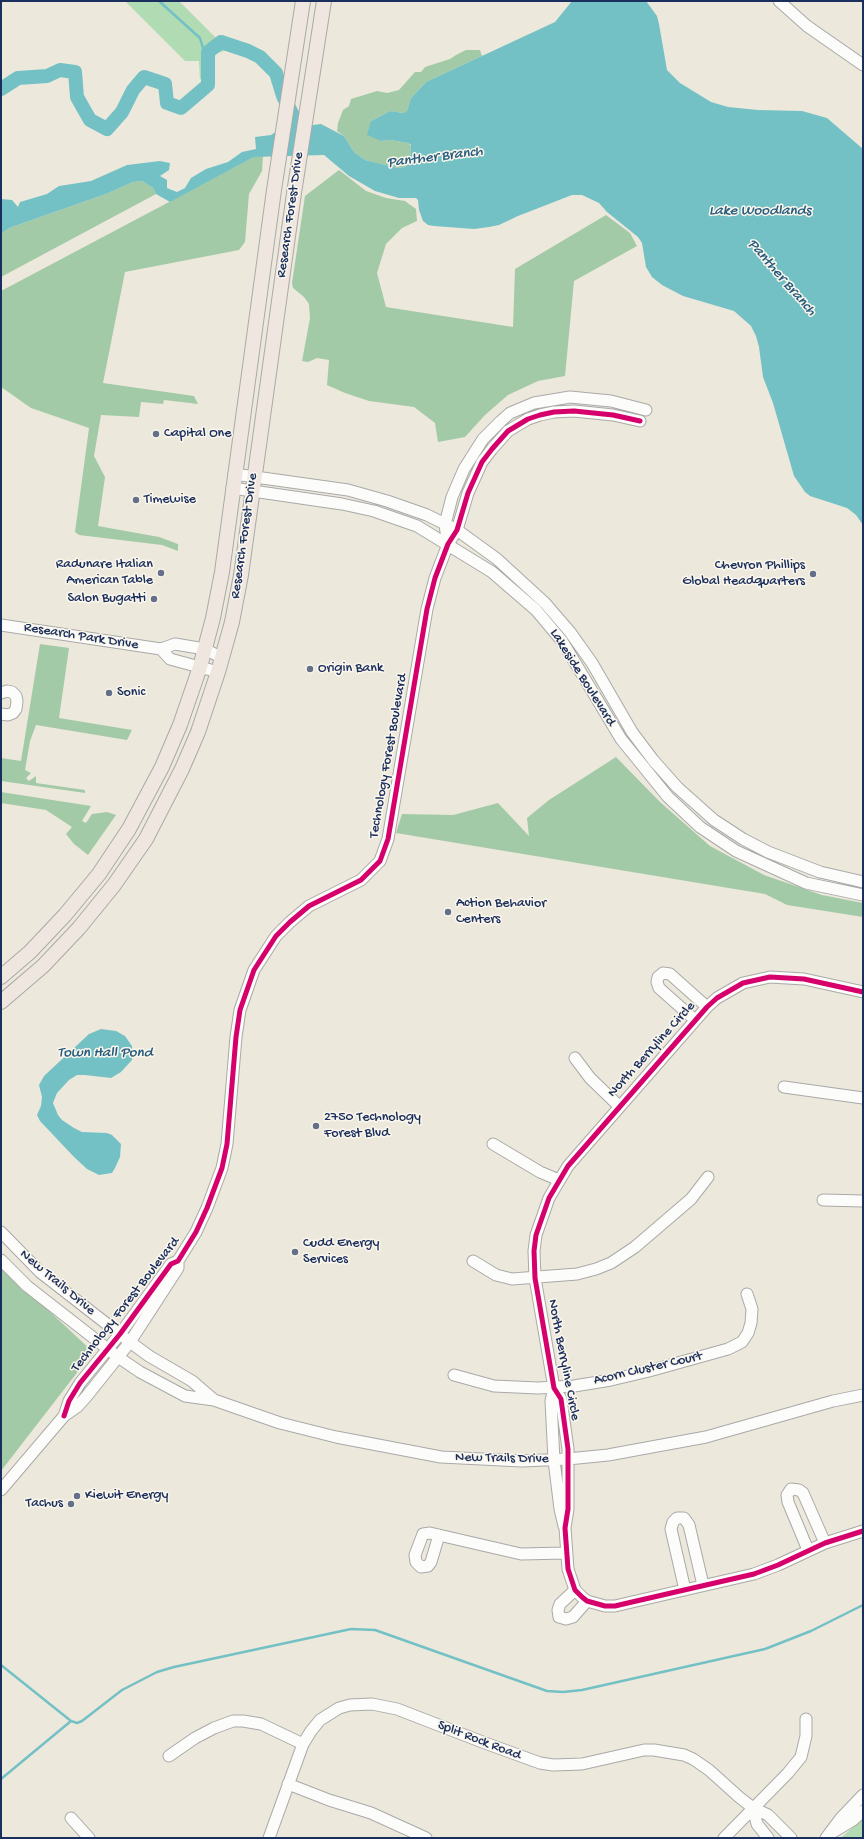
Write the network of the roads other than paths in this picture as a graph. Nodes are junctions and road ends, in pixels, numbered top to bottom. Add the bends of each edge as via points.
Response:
1 (303, 1) edge
2 (324, 1) edge
3 (779, 1) edge
4 (863, 65) edge
5 (646, 410) dead end
6 (640, 421) dead end
7 (254, 477) junction
8 (233, 481) junction
9 (252, 492) junction
10 (445, 524) junction
11 (457, 530) junction
12 (448, 544) junction
13 (545, 603) junction
14 (536, 610) junction
15 (1, 625) edge
16 (161, 649) junction
17 (205, 649) junction
18 (222, 658) junction
19 (200, 666) junction
20 (218, 672) junction
21 (1, 693) edge
22 (1, 714) edge
23 (632, 732) junction
24 (621, 739) junction
25 (812, 868) junction
26 (863, 882) edge
27 (806, 883) junction
28 (863, 895) edge
29 (1, 977) edge
30 (863, 992) edge
31 (1, 1002) edge
32 (707, 1007) junction
33 (695, 1020) junction
34 (575, 1058) dead end
35 (784, 1087) dead end
36 (863, 1098) edge
37 (619, 1106) junction
38 (493, 1144) dead end
39 (708, 1177) dead end
40 (559, 1180) junction
41 (822, 1200) dead end
42 (863, 1201) edge
43 (1, 1232) edge
44 (1, 1260) edge
45 (178, 1260) junction
46 (473, 1261) dead end
47 (535, 1278) junction
48 (747, 1294) dead end
49 (120, 1334) junction
50 (130, 1342) junction
51 (108, 1349) junction
52 (118, 1357) junction
53 (454, 1375) dead end
54 (554, 1388) junction
55 (863, 1395) edge
56 (214, 1400) junction
57 (64, 1416) junction
58 (554, 1460) junction
59 (568, 1460) junction
60 (1, 1490) edge
61 (565, 1528) junction
62 (863, 1531) edge
63 (439, 1535) dead end
64 (825, 1543) junction
65 (808, 1550) junction
66 (566, 1553) junction
67 (703, 1585) junction
68 (575, 1590) junction
69 (685, 1590) junction
70 (587, 1601) junction
71 (806, 1719) dead end
72 (303, 1744) junction
73 (169, 1756) dead end
74 (288, 1784) junction
75 (863, 1795) edge
76 (753, 1808) junction
77 (863, 1811) edge
78 (71, 1818) dead end
79 (828, 1836) edge
80 (89, 1838) edge
81 (269, 1838) edge
82 (426, 1838) edge
83 (724, 1838) edge
84 (768, 1838) edge
85 (791, 1838) edge

1 - 8 main road, Research Forest Drive
2 - 7 main road, Research Forest Drive
3 - 4 street via 808,26
5 - 10 street, Technology Forest Boulevard via 611,401 570,397 534,403 510,413 492,430 470,458 455,490
6 - 11 street, Technology Forest Boulevard via 574,411 540,415 517,425 499,440 482,462 468,493
7 - 8 street, Lakeside Boulevard
7 - 9 main road, Research Forest Drive
7 - 10 street, Lakeside Boulevard via 348,490 427,515
8 - 9 street, Lakeside Boulevard
8 - 17 main road, Research Forest Drive via 222,572
9 - 12 street, Lakeside Boulevard via 374,511 417,526
9 - 18 main road, Research Forest Drive via 241,575
10 - 11 street, Lakeside Boulevard
10 - 12 street, Technology Forest Boulevard
11 - 12 street, Technology Forest Boulevard
11 - 13 street, Lakeside Boulevard via 497,559
12 - 14 street, Lakeside Boulevard via 492,572
12 - 45 street, Technology Forest Boulevard via 427,609 388,839 380,861 361,880 309,906 276,936 254,970 240,1010 227,1144 222,1168 196,1232
13 - 14 street
13 - 23 street, Lakeside Boulevard via 592,663
14 - 24 street, Lakeside Boulevard via 562,641
15 - 16 street, Research Park Drive
16 - 17 street, Research Park Drive via 175,644
16 - 19 street, Research Park Drive via 170,659
17 - 18 street, Research Park Drive
17 - 19 main road, Research Forest Drive
18 - 20 main road, Research Forest Drive
19 - 20 street, Research Park Drive
19 - 29 main road, Research Forest Drive via 168,753 129,829 99,874 65,915 30,952
20 - 31 main road, Research Forest Drive via 198,732 146,839 114,885 79,928 43,966
21 - 22 street via 12,692 17,701 16,709 12,713
23 - 24 street
23 - 25 street, Lakeside Boulevard via 676,787 714,820 768,852
24 - 27 street, Lakeside Boulevard via 668,797 700,827 736,851
25 - 26 street, Lakeside Boulevard
25 - 27 street
27 - 28 street, Lakeside Boulevard
30 - 32 street, North Berryline Circle via 804,979 770,977 743,983 730,989
32 - 33 street, North Berryline Circle
32 - 33 street via 670,974 663,973 658,977 659,988
33 - 37 street, North Berryline Circle
34 - 37 street via 590,1078
35 - 36 street
37 - 40 street, North Berryline Circle
38 - 40 street via 510,1156
39 - 47 street via 691,1199 635,1247 611,1263 577,1274
40 - 47 street, North Berryline Circle via 549,1198 536,1235
41 - 42 street
43 - 49 street, New Trails Drive via 40,1272
44 - 51 street, New Trails Drive via 27,1286
45 - 49 street, Technology Forest Boulevard via 171,1264
45 - 50 street, Technology Forest Boulevard via 178,1268
46 - 47 street via 496,1275 512,1279
47 - 54 street, North Berryline Circle
48 - 54 street, Acorn Cluster Court via 752,1309 748,1333 742,1342 728,1349 611,1380
49 - 50 street, New Trails Drive
49 - 51 street, Technology Forest Boulevard
50 - 52 street, Technology Forest Boulevard
50 - 56 street, New Trails Drive via 192,1381
51 - 52 street, New Trails Drive
51 - 57 street, Technology Forest Boulevard via 80,1383 69,1401
52 - 56 street, New Trails Drive via 185,1396
52 - 57 street, Technology Forest Boulevard via 76,1407
53 - 54 street, Acorn Cluster Court via 494,1386
54 - 58 street, North Berryline Circle via 551,1401
54 - 59 street, North Berryline Circle via 561,1399
55 - 59 street, New Trails Drive via 706,1437
56 - 58 street, New Trails Drive via 280,1423 389,1448 441,1457 482,1460
57 - 60 street, Technology Forest Boulevard
58 - 59 street, New Trails Drive
58 - 61 street, North Berryline Circle
59 - 61 street, North Berryline Circle via 568,1509
61 - 66 street, North Berryline Circle
62 - 64 street, North Berryline Circle
63 - 66 street via 521,1554
64 - 65 street, North Berryline Circle
64 - 65 street via 803,1493 791,1489 787,1495 788,1502
65 - 67 street, North Berryline Circle via 754,1574
66 - 68 street, North Berryline Circle via 570,1579
67 - 69 street, North Berryline Circle
67 - 69 street via 689,1525 684,1518 678,1518 673,1522 671,1529
68 - 70 street, North Berryline Circle
68 - 70 street via 560,1604 560,1617 573,1618
69 - 70 street, North Berryline Circle via 615,1606
71 - 76 street via 806,1736 801,1757
72 - 73 street via 261,1724 233,1721 214,1728
72 - 74 street, Split Rock Road
72 - 76 street, Split Rock Road via 320,1720 329,1713 350,1705 383,1706 553,1765 582,1764 644,1750 674,1753 701,1764
74 - 81 street, Split Rock Road
74 - 82 street via 366,1811
75 - 79 street
76 - 83 street
76 - 84 street via 757,1824
76 - 85 street, Split Rock Road via 768,1815
77 - 79 street
78 - 80 street

